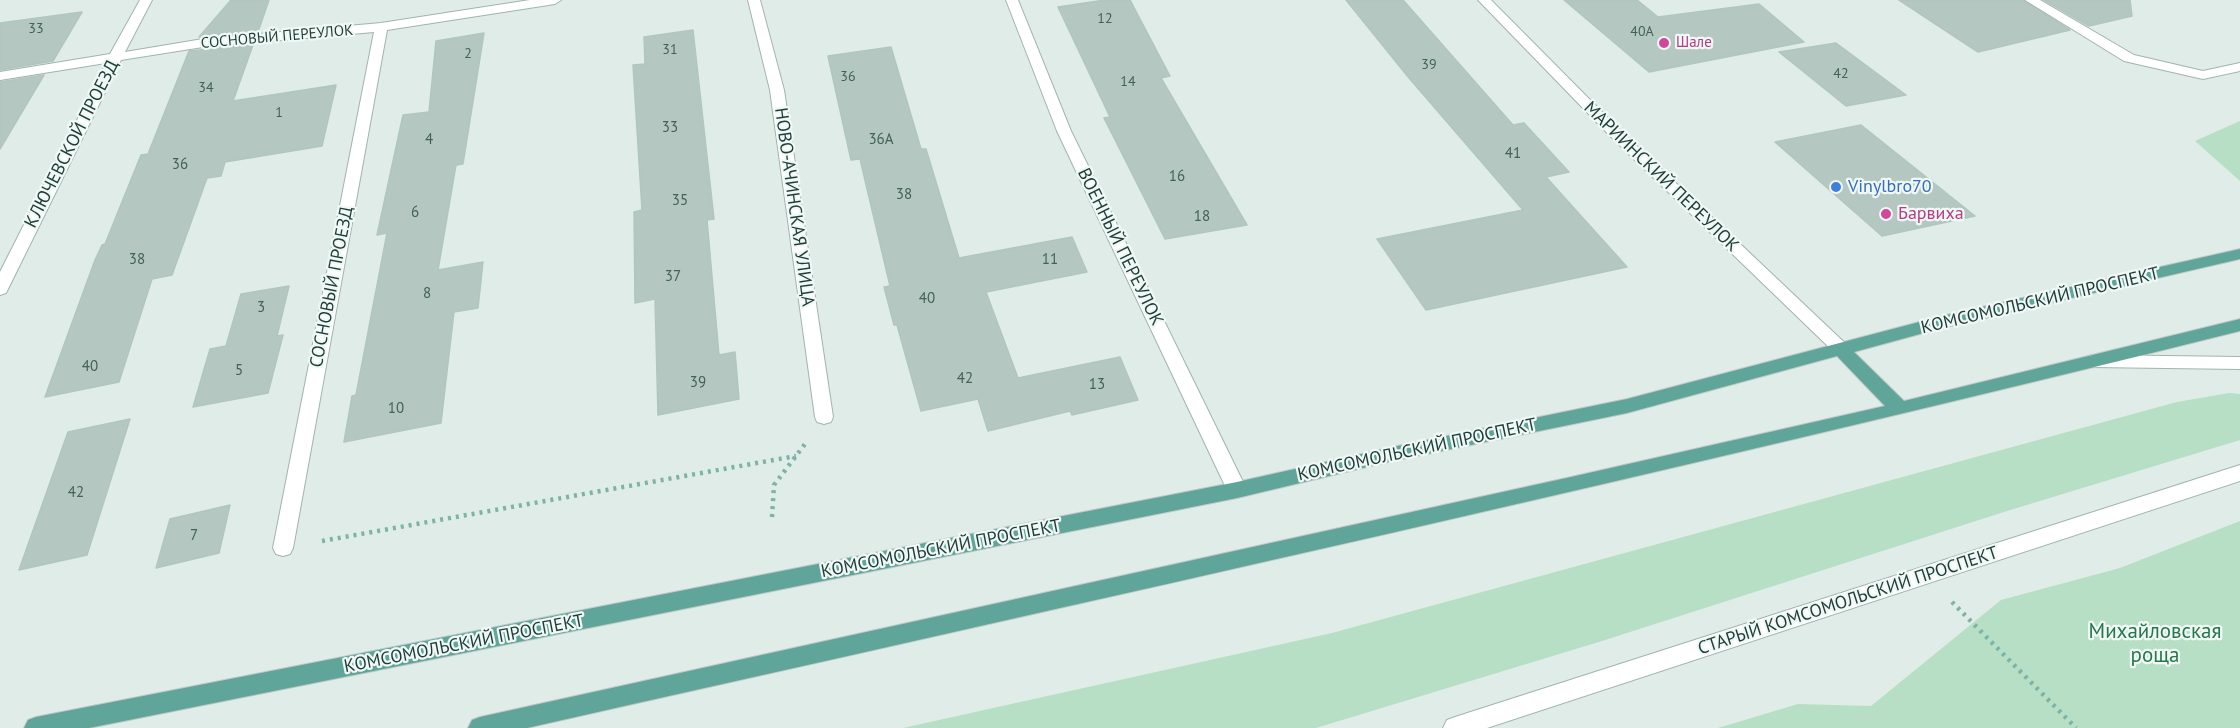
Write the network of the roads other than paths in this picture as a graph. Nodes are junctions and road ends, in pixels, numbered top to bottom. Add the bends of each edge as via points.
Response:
1 (146, 0) edge
2 (555, 0) edge
3 (754, 0) edge
4 (1012, 0) edge
5 (1484, 0) edge
6 (2031, 0) edge
7 (381, 27) junction
8 (115, 58) junction
9 (2240, 67) edge
10 (0, 76) edge
11 (2240, 254) edge
12 (0, 289) edge
13 (2240, 325) edge
14 (1842, 350) junction
15 (2090, 361) junction
16 (2240, 363) edge
17 (1900, 409) junction
18 (824, 417) road end
19 (2240, 472) edge
20 (1237, 490) junction
21 (283, 548) road end
22 (36, 728) edge
23 (480, 728) edge
24 (1455, 728) edge

1 - 8 street, КЛЮЧЕВСКОЙ ПРОЕЗД
2 - 7 street, СОСНОВЫЙ ПЕРЕУЛОК
3 - 18 street, НОВО-АЧИНСКАЯ УЛИЦА via 777,90
4 - 20 street, ВОЕННЫЙ ПЕРЕУЛОК via 1064,131
5 - 14 street, МАРИИНСКИЙ ПЕРЕУЛОК via 1615,134
6 - 9 street via 2129,58 2202,75
7 - 8 street, СОСНОВЫЙ ПЕРЕУЛОК via 203,43
7 - 21 street, СОСНОВЫЙ ПРОЕЗД
8 - 10 street, СОСНОВЫЙ ПЕРЕУЛОК
8 - 12 street, КЛЮЧЕВСКОЙ ПРОЕЗД
11 - 14 main road, КОМСОМОЛЬСКИЙ ПРОСПЕКТ via 1942,322
13 - 15 main road
14 - 17 main road
14 - 20 main road, КОМСОМОЛЬСКИЙ ПРОСПЕКТ via 1627,406
15 - 16 street
15 - 17 main road
17 - 23 main road
19 - 24 street, СТАРЫЙ КОМСОМОЛЬСКИЙ ПРОСПЕКТ
20 - 22 main road, КОМСОМОЛЬСКИЙ ПРОСПЕКТ

